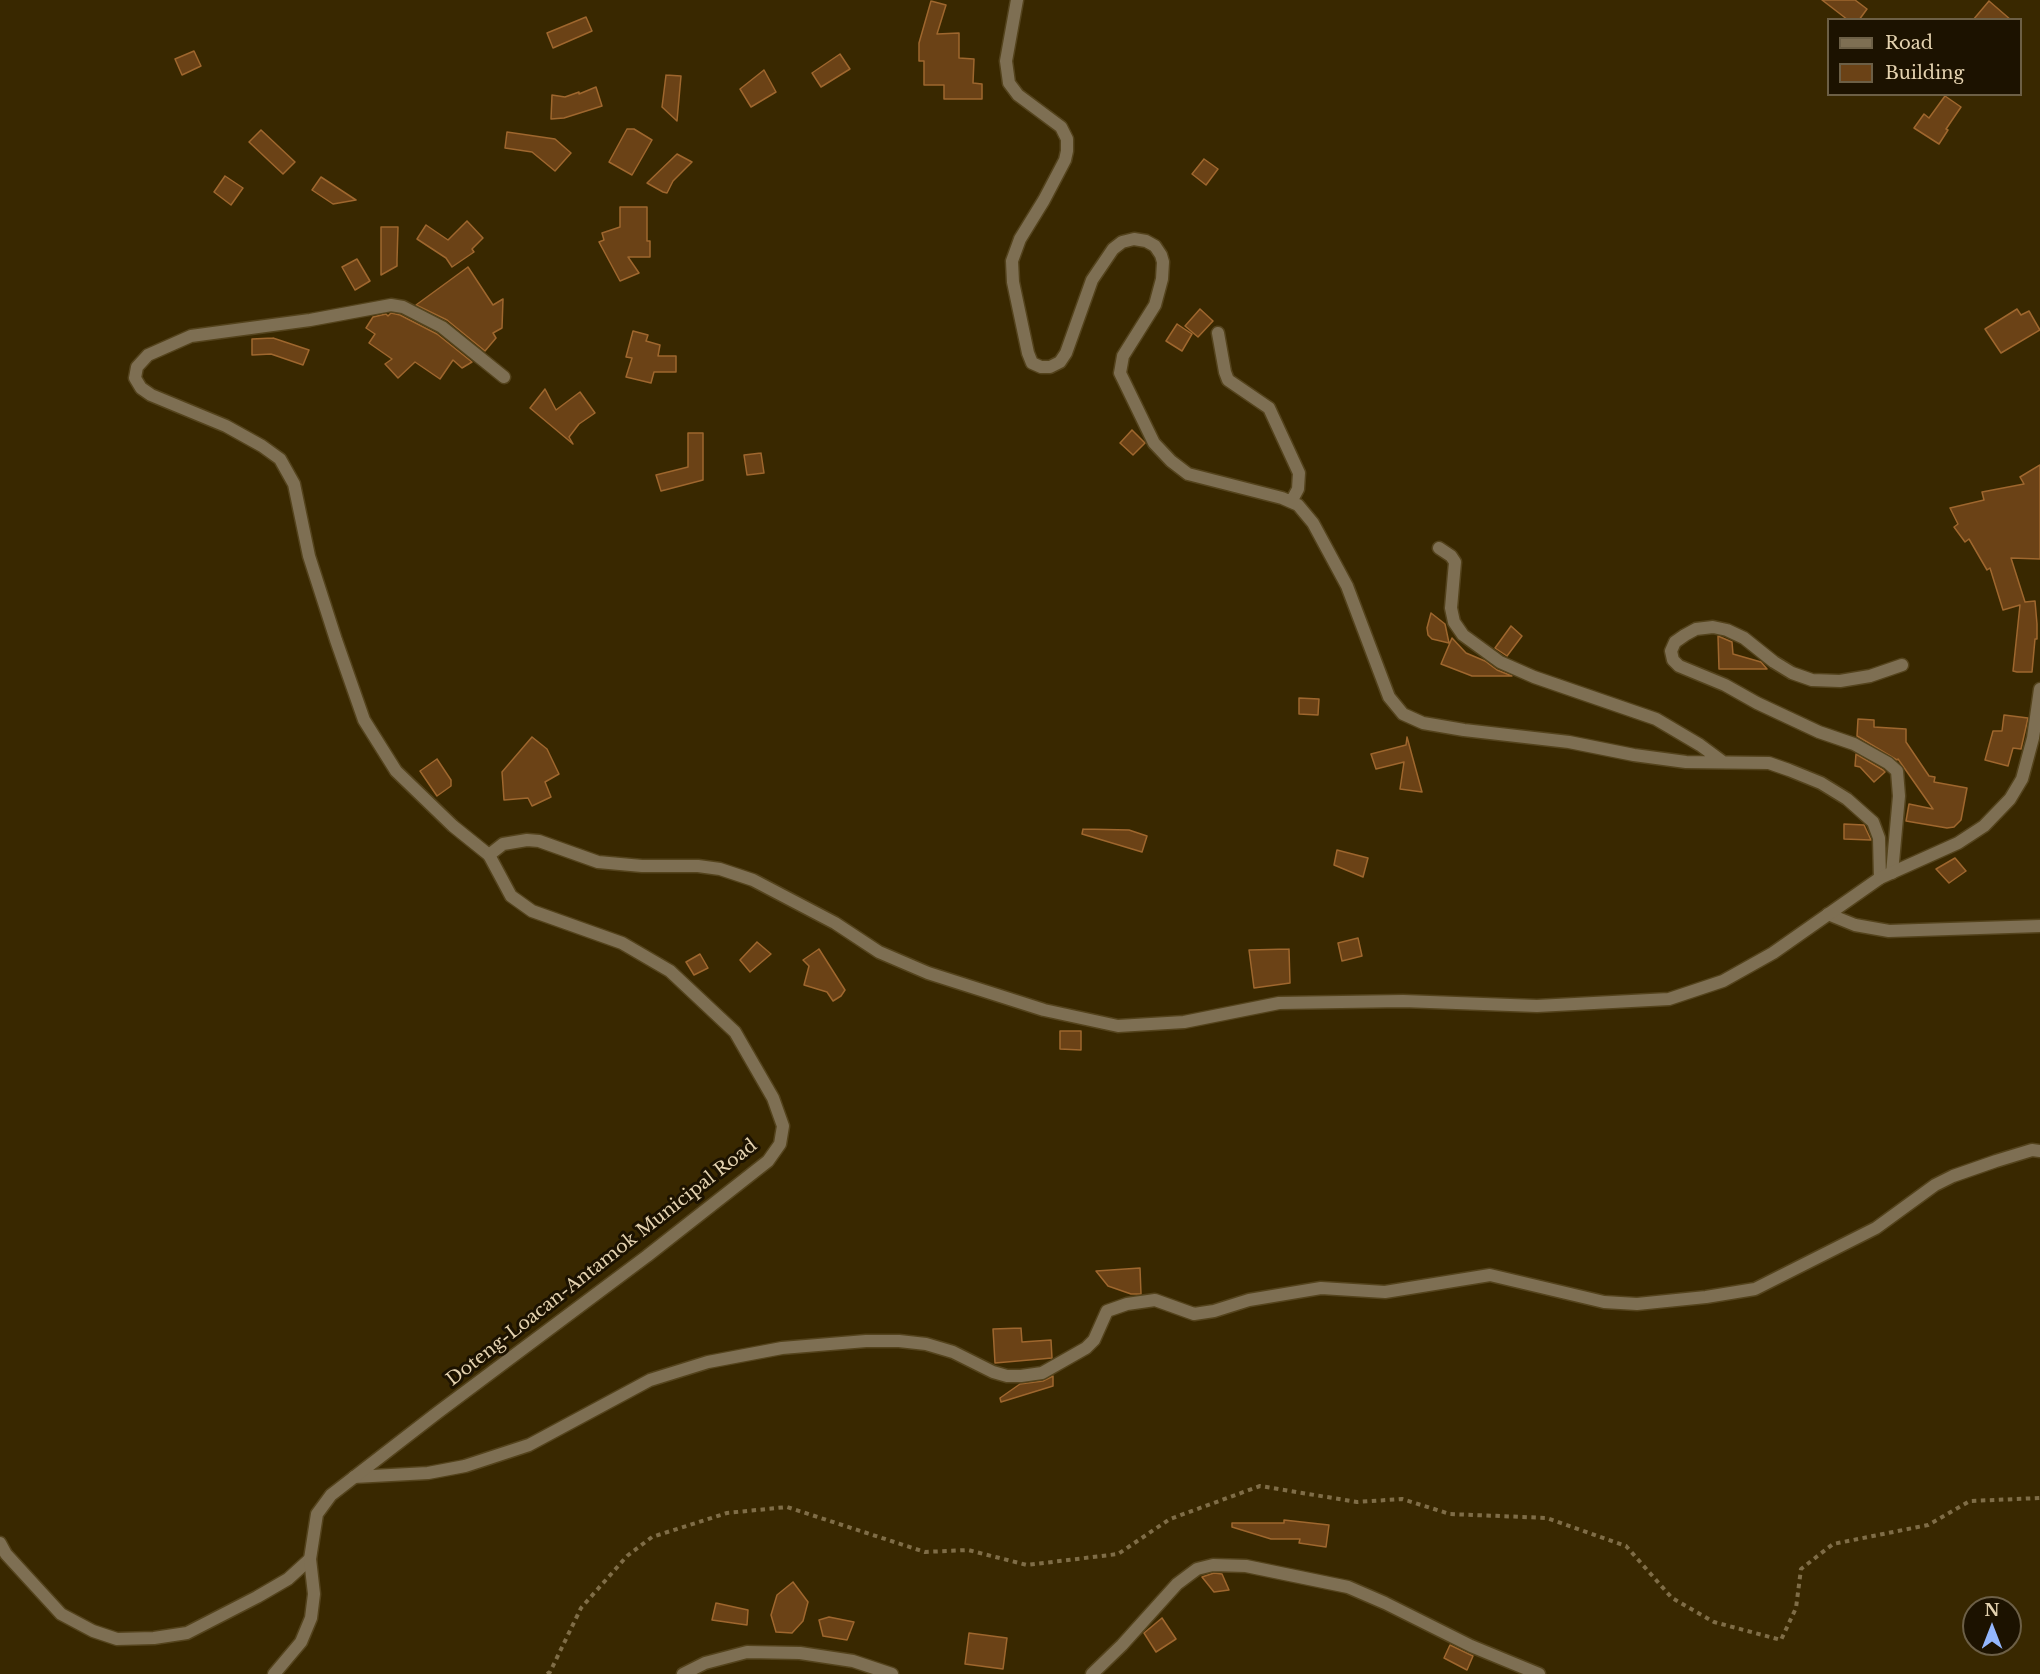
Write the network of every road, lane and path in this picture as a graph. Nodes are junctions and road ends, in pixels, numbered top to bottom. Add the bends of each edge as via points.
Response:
1 (1017, 0) edge
2 (1218, 333) dead end
3 (504, 377) dead end
4 (1291, 502) junction
5 (1439, 548) dead end
6 (1902, 664) dead end
7 (2040, 689) edge
8 (1723, 762) junction
9 (489, 855) junction
10 (1886, 875) junction
11 (1828, 914) junction
12 (2040, 926) edge
13 (2037, 1150) edge
14 (354, 1477) junction
15 (2040, 1498) edge
16 (0, 1543) edge
17 (310, 1559) junction
18 (274, 1674) edge
19 (547, 1674) edge
20 (683, 1674) edge
21 (892, 1674) edge
22 (1092, 1674) edge
23 (1539, 1674) edge

1 - 4 street via 1006,61 1009,82 1018,95 1061,127 1067,139 1065,160 1020,239 1012,261 1013,282 1032,363 1041,368 1059,362 1066,353 1092,280 1113,249 1134,239 1146,241 1161,255 1162,279 1155,305 1123,356 1120,373 1154,442 1188,474
2 - 4 street via 1228,380 1269,408 1299,473
3 - 9 street via 442,327 391,305 190,336 148,355 137,368 135,378 151,395 226,426 280,459 294,484 309,556 364,720 396,771
4 - 8 street via 1313,523 1347,585 1389,697 1402,714 1423,723 1464,730 1569,742 1686,762
5 - 8 street via 1455,562 1451,608 1463,635 1500,662 1534,677 1656,719
6 - 10 street via 1870,676 1812,680 1792,674 1744,638 1713,627 1685,635 1671,651 1678,666 1819,732 1854,744 1897,771 1899,796
7 - 10 street via 2022,779 2010,799 1984,826 1958,843
8 - 10 street via 1769,763 1821,783 1847,799 1873,822
9 - 11 street via 503,844 527,840 598,862 720,869 753,880 835,923 879,952 928,973 1044,1010 1118,1026 1184,1022 1279,1003 1402,1000 1537,1006 1669,999 1723,981 1773,953
9 - 14 street, Doteng-Loacan-Antamok Municipal Road via 511,896 532,911 622,943 670,970 735,1032 773,1098 783,1126 780,1144 768,1161 684,1227
10 - 11 street
11 - 12 street via 1855,925 1889,931
13 - 14 street via 1935,1185 1876,1228 1755,1289 1636,1304 1604,1302 1490,1275 1385,1292 1321,1288 1194,1314 1155,1300 1107,1311 1094,1340 1086,1348 1042,1373 1021,1376 993,1372 953,1352 926,1344 866,1341 782,1348 708,1362 650,1380 529,1444 465,1466 428,1473
14 - 17 street, Doteng-Loacan-Antamok Municipal Road via 331,1495 317,1514
15 - 19 path via 1970,1501 1928,1525 1833,1544 1801,1569 1796,1608 1781,1640 1714,1622 1672,1598 1626,1546 1547,1518 1450,1514 1402,1499 1357,1502 1260,1486 1170,1519 1118,1554 1027,1565 968,1550 925,1552 787,1507 727,1513 652,1537 627,1556 581,1608
16 - 17 street via 61,1614 117,1639 187,1633 288,1579
17 - 18 street, Doteng-Loacan-Antamok Municipal Road via 314,1594 311,1618 301,1642
20 - 21 street via 705,1663 747,1652 843,1659
22 - 23 street via 1176,1584 1197,1569 1213,1565 1245,1566 1348,1587

